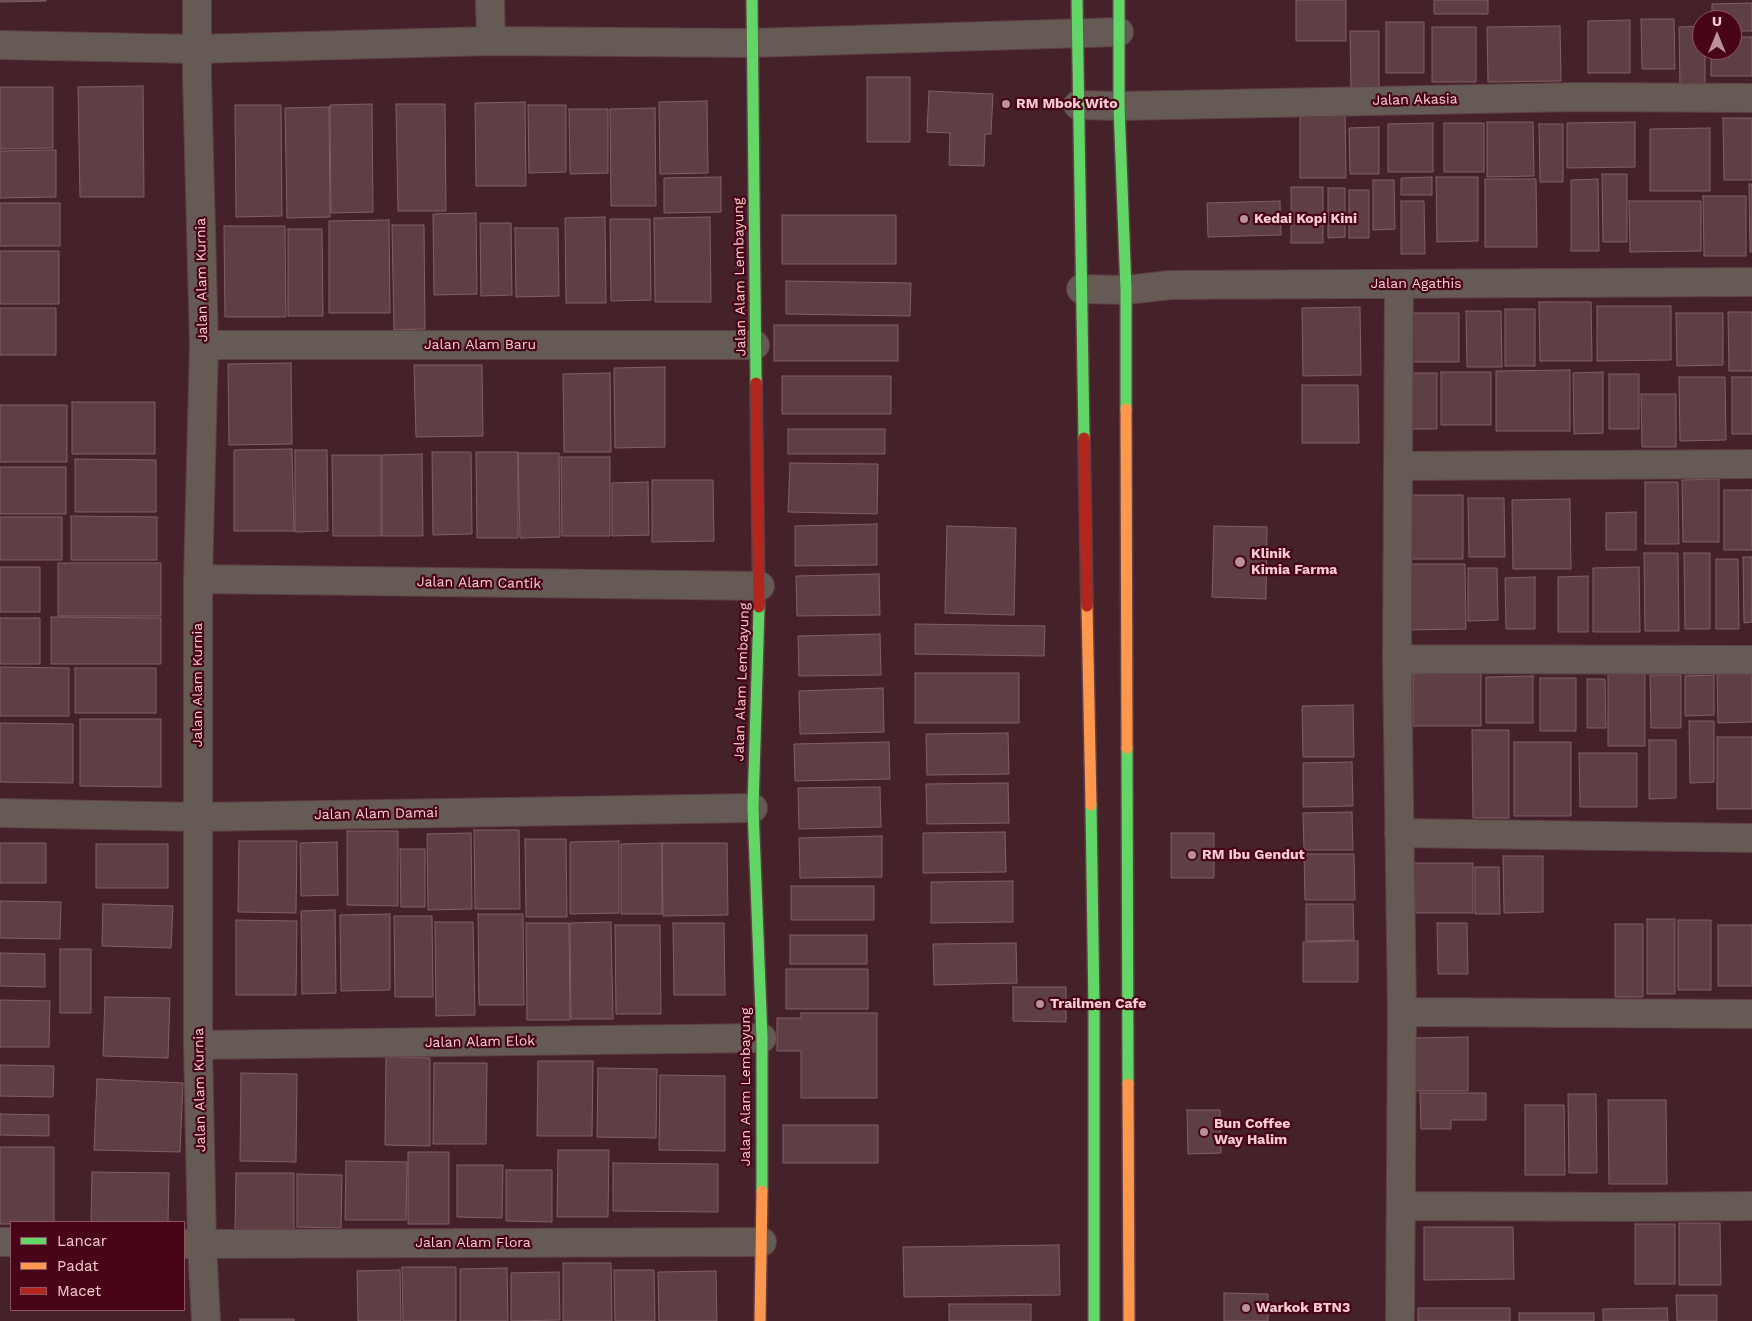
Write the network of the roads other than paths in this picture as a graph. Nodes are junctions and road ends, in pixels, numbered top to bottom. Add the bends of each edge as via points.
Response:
1 (197, 0) edge
2 (490, 0) edge
3 (752, 0) edge
4 (1077, 0) edge
5 (1119, 0) edge
6 (1119, 32) junction
7 (1078, 34) junction
8 (491, 41) junction
9 (752, 43) junction
10 (0, 45) edge
11 (196, 49) junction
12 (1752, 98) edge
13 (1078, 105) junction
14 (1118, 106) junction
15 (1752, 282) edge
16 (1399, 284) junction
17 (1081, 289) junction
18 (1126, 290) junction
19 (204, 345) junction
20 (755, 345) junction
21 (1752, 464) edge
22 (1399, 466) junction
23 (198, 580) junction
24 (760, 586) junction
25 (1398, 659) junction
26 (1752, 660) edge
27 (753, 808) junction
28 (0, 813) edge
29 (199, 817) junction
30 (1399, 832) junction
31 (1752, 838) edge
32 (1402, 1012) junction
33 (1752, 1014) edge
34 (762, 1038) junction
35 (198, 1045) junction
36 (1401, 1206) junction
37 (1752, 1206) edge
38 (762, 1242) junction
39 (193, 1244) edge
40 (206, 1321) edge
41 (760, 1321) edge
42 (1094, 1321) edge
43 (1129, 1321) edge
44 (1400, 1321) edge

1 - 11 street, Jalan Alam Kurnia
2 - 8 street
3 - 9 street, Jalan Alam Lembayung
4 - 7 street
5 - 6 street
6 - 7 street
6 - 14 street
7 - 9 street
7 - 13 street
8 - 9 street
8 - 11 street
9 - 20 street, Jalan Alam Lembayung
10 - 11 street
11 - 19 street, Jalan Alam Kurnia
12 - 14 street, Jalan Akasia via 1577,97
13 - 14 street, Jalan Akasia
13 - 17 street
14 - 18 street
15 - 16 street, Jalan Agathis
16 - 18 street, Jalan Agathis via 1170,285
16 - 22 street
17 - 18 street, Jalan Agathis
17 - 42 street via 1094,1010
18 - 43 street
19 - 20 street, Jalan Alam Baru
19 - 23 street, Jalan Alam Kurnia
20 - 24 street, Jalan Alam Lembayung
21 - 22 street
22 - 25 street
23 - 24 street, Jalan Alam Cantik
23 - 29 street, Jalan Alam Kurnia
24 - 27 street, Jalan Alam Lembayung
25 - 26 street
25 - 30 street
27 - 29 street, Jalan Alam Damai
27 - 34 street, Jalan Alam Lembayung
28 - 29 street, Jalan Alam Damai
29 - 35 street, Jalan Alam Kurnia
30 - 31 street
30 - 32 street
32 - 33 street
32 - 36 street
34 - 35 street, Jalan Alam Elok
34 - 38 street, Jalan Alam Lembayung
35 - 39 street, Jalan Alam Kurnia
36 - 37 street
36 - 44 street
38 - 39 street, Jalan Alam Flora
38 - 41 street, Jalan Alam Lembayung
39 - 40 street, Jalan Alam Kurnia

